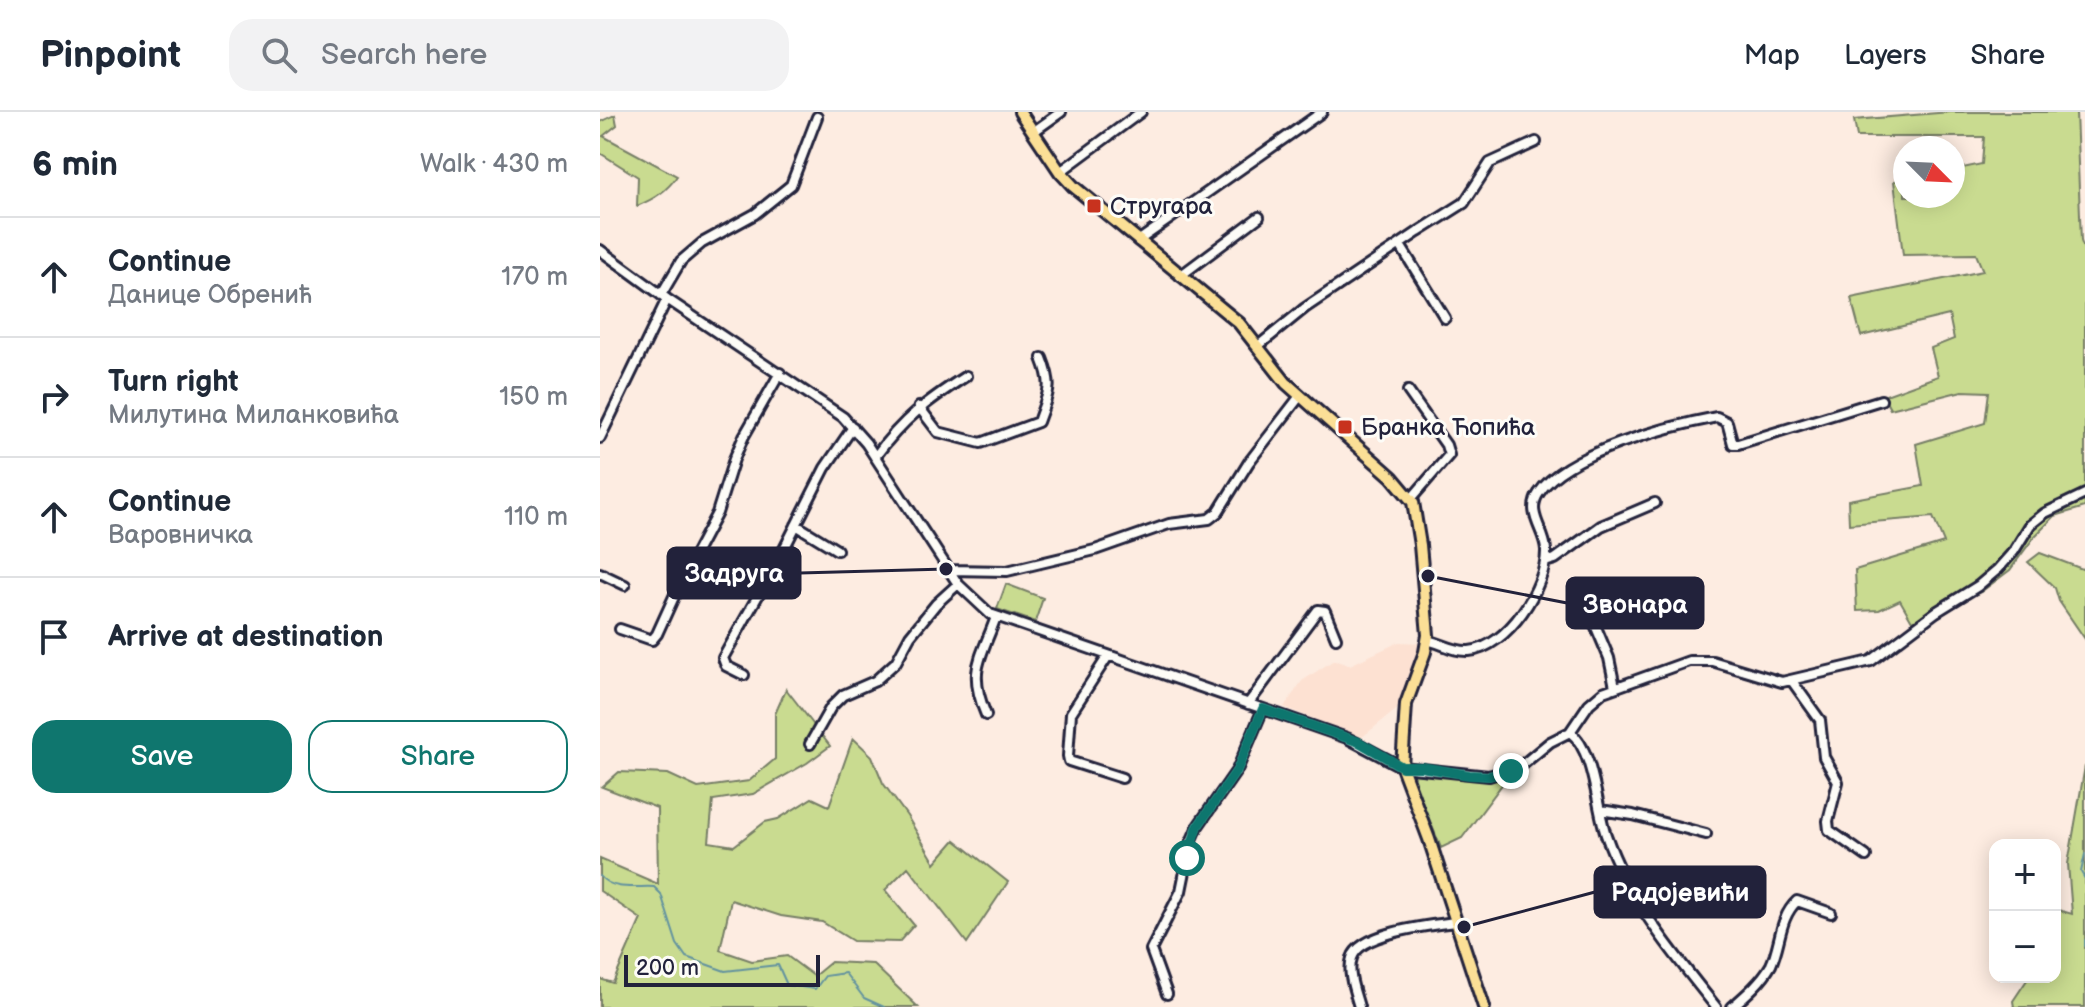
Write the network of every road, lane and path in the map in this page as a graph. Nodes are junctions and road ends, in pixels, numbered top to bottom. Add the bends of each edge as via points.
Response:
1 (1020, 112) edge
2 (1061, 112) edge
3 (1141, 112) edge
4 (1322, 112) edge
5 (817, 117) dead end
6 (1033, 132) junction
7 (1536, 142) dead end
8 (1060, 172) junction
9 (1259, 217) dead end
10 (1138, 241) junction
11 (1400, 245) junction
12 (600, 250) edge
13 (1180, 276) junction
14 (664, 297) junction
15 (1445, 318) dead end
16 (1258, 346) junction
17 (1042, 358) dead end
18 (780, 373) junction
19 (966, 376) dead end
20 (1408, 391) dead end
21 (1300, 396) junction
22 (1881, 400) dead end
23 (919, 407) junction
24 (853, 427) junction
25 (600, 438) edge
26 (875, 457) junction
27 (2085, 494) edge
28 (1411, 499) junction
29 (1655, 503) dead end
30 (796, 525) junction
31 (837, 550) dead end
32 (1545, 562) junction
33 (949, 570) junction
34 (600, 573) edge
35 (958, 584) junction
36 (625, 585) dead end
37 (996, 617) junction
38 (1593, 620) dead end
39 (620, 629) dead end
40 (1336, 638) dead end
41 (1427, 640) junction
42 (1108, 656) junction
43 (744, 675) dead end
44 (1792, 681) junction
45 (1615, 687) junction
46 (1248, 704) junction
47 (1263, 709) junction
48 (986, 715) dead end
49 (1570, 732) junction
50 (810, 744) dead end
51 (1402, 767) junction
52 (1122, 778) dead end
53 (1600, 810) junction
54 (1706, 834) dead end
55 (1866, 856) dead end
56 (1831, 913) dead end
57 (1455, 922) junction
58 (1167, 994) dead end
59 (1359, 1007) edge
60 (1484, 1007) edge
61 (1716, 1007) edge
62 (1732, 1007) edge

1 - 6 main road
2 - 6 street
3 - 8 street
4 - 10 street
5 - 14 street via 791,185 681,261
6 - 8 main road
7 - 11 street via 1490,163 1464,203
8 - 10 main road
9 - 13 street
10 - 13 main road
11 - 15 street
11 - 16 street
12 - 14 street
13 - 16 main road
14 - 18 street
14 - 25 street
16 - 21 main road
17 - 23 street via 1050,390 1038,422 981,443 938,432
18 - 24 street
18 - 39 street via 744,436 717,513 657,634 652,640
19 - 23 street
20 - 28 street via 1449,455
21 - 28 main road
21 - 33 street via 1209,519 1169,524 1095,550 1007,571
22 - 32 street via 1738,444 1733,444 1727,422 1717,417 1590,455 1536,496 1533,511 1545,540
23 - 26 street
24 - 26 street
24 - 30 street
26 - 33 street
27 - 44 street via 2037,519 2007,560 1978,586 1873,660
28 - 41 main road via 1418,521
29 - 32 street via 1601,526
30 - 31 street
30 - 43 street via 723,658 726,666
32 - 41 street via 1532,599 1490,644 1463,651
33 - 35 street
34 - 36 street
35 - 37 street
35 - 50 street via 910,636 896,662 831,707
37 - 42 street
37 - 48 street via 975,669
38 - 45 street
40 - 46 street via 1326,612 1318,610
41 - 51 main road via 1406,704
42 - 46 street
42 - 52 street via 1071,713 1068,756 1069,761
44 - 45 street via 1699,659
44 - 55 street via 1820,720 1824,757 1838,782 1829,830
45 - 49 street via 1592,701
46 - 47 street
47 - 51 street via 1359,742
47 - 58 street via 1237,770 1198,826 1181,891 1151,950
49 - 51 street via 1503,774
49 - 53 street via 1583,747
51 - 57 main road
53 - 54 street
53 - 61 street via 1612,848 1647,919
56 - 62 street via 1797,901 1787,911 1770,966
57 - 59 street via 1396,930 1356,950 1351,977
57 - 60 main road

